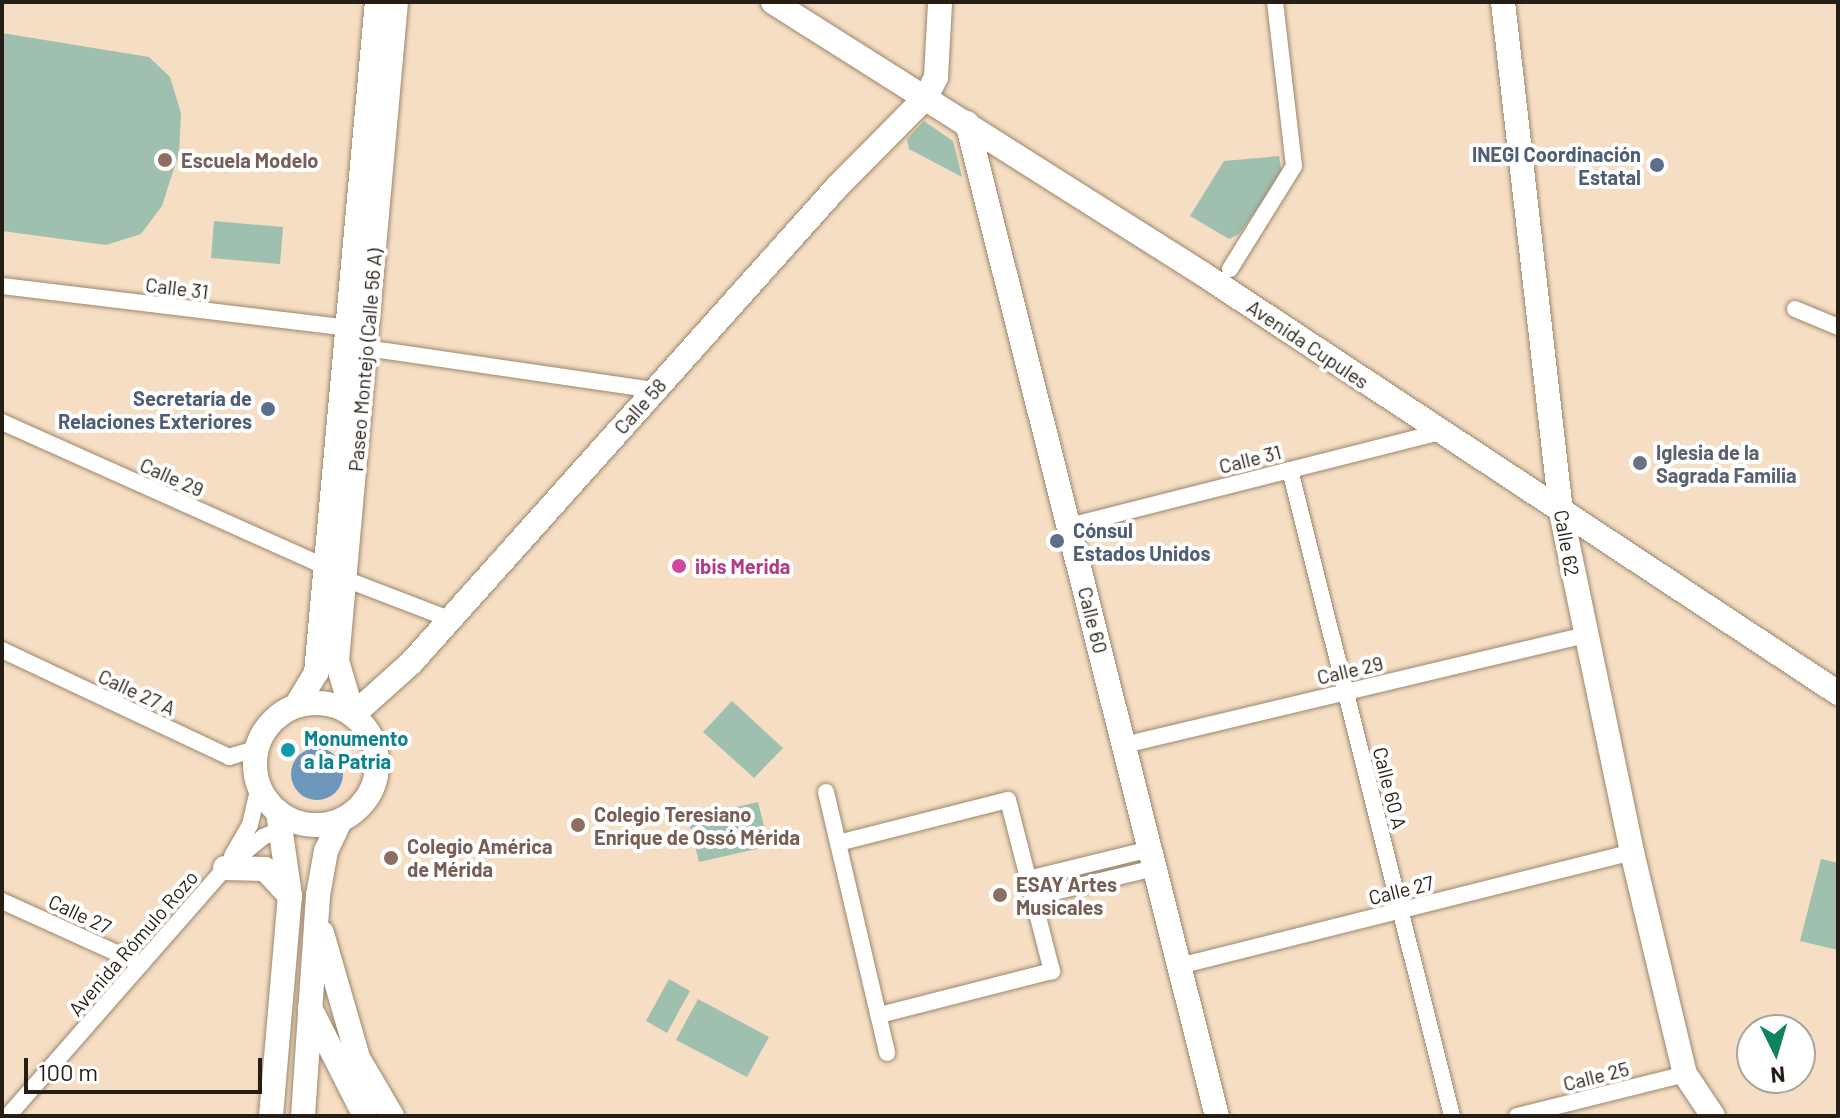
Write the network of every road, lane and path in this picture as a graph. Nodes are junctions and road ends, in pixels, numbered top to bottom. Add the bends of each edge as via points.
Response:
1 (377, 2) edge
2 (396, 2) edge
3 (773, 2) edge
4 (940, 2) edge
5 (1275, 2) edge
6 (1503, 2) edge
7 (926, 97) junction
8 (967, 123) junction
9 (1230, 269) dead end
10 (2, 286) edge
11 (1795, 309) dead end
12 (1838, 327) edge
13 (347, 328) junction
14 (366, 348) junction
15 (654, 390) junction
16 (2, 422) edge
17 (1440, 432) junction
18 (1290, 470) junction
19 (1561, 512) junction
20 (1069, 526) junction
21 (335, 573) junction
22 (449, 619) junction
23 (1585, 635) junction
24 (2, 650) edge
25 (1346, 692) junction
26 (1838, 693) edge
27 (296, 706) junction
28 (353, 715) junction
29 (1124, 745) junction
30 (256, 749) junction
31 (259, 787) junction
32 (826, 792) dead end
33 (285, 821) junction
34 (340, 821) junction
35 (838, 843) junction
36 (1632, 852) junction
37 (1152, 858) junction
38 (225, 868) junction
39 (1028, 879) junction
40 (290, 896) junction
41 (1033, 897) junction
42 (2, 901) edge
43 (1401, 911) junction
44 (316, 913) junction
45 (287, 960) junction
46 (141, 964) junction
47 (1179, 966) junction
48 (309, 1006) junction
49 (879, 1015) junction
50 (887, 1053) dead end
51 (1685, 1074) junction
52 (306, 1084) junction
53 (360, 1107) edge
54 (8, 1116) edge
55 (271, 1116) edge
56 (303, 1116) edge
57 (392, 1116) edge
58 (1217, 1116) edge
59 (1452, 1116) edge
60 (1517, 1116) edge
61 (1713, 1116) edge

1 - 13 main road, Paseo Montejo (Calle 56 A)
2 - 14 main road, Paseo Montejo (Calle 56 A)
3 - 7 main road, Avenida Cupules
4 - 7 main road via 936,77
5 - 9 street via 1294,166
6 - 19 main road, Calle 62
7 - 8 main road, Avenida Cupules
7 - 15 main road, Calle 58 via 883,137
8 - 17 main road, Avenida Cupules
8 - 20 main road, Calle 60
10 - 13 street, Calle 31
11 - 12 street
13 - 21 main road, Paseo Montejo (Calle 56 A)
14 - 15 street
14 - 21 main road, Paseo Montejo (Calle 56 A)
15 - 22 main road, Calle 58
16 - 21 street, Calle 29
17 - 18 street, Calle 31
17 - 19 main road, Avenida Cupules
18 - 20 street, Calle 31
18 - 25 street, Calle 60 A
19 - 23 main road, Calle 62
19 - 26 main road, Avenida Cupules
20 - 29 main road, Calle 60
21 - 22 street, Calle 29
21 - 27 main road, Paseo Montejo (Calle 56 A) via 316,673
21 - 28 main road, Paseo Montejo (Calle 56 A) via 337,661
22 - 28 main road, Calle 58
23 - 25 street, Calle 29
23 - 36 main road, Calle 62
24 - 30 street, Calle 27 A via 229,757
25 - 29 street, Calle 29
25 - 43 street, Calle 60 A
27 - 28 main road via 324,703
27 - 30 main road via 271,722
28 - 34 main road via 372,738 378,768 370,794
29 - 37 main road, Calle 60
30 - 31 main road
31 - 33 main road
31 - 38 street, Avenida Rómulo Rozo via 250,825
32 - 35 street
33 - 34 main road
33 - 38 street, Avenida Rómulo Rozo
33 - 40 main road
34 - 44 main road via 326,851
35 - 39 street via 1008,800
35 - 49 street
36 - 43 street, Calle 27
36 - 51 main road, Calle 62
37 - 39 street
37 - 41 street
37 - 47 main road, Calle 60
38 - 40 main road via 265,869
38 - 46 street, Avenida Rómulo Rozo
39 - 41 street
40 - 45 main road
41 - 49 street via 1052,971
42 - 46 street, Calle 27
43 - 47 street, Calle 27
43 - 59 street, Calle 60 A
44 - 48 main road
44 - 57 main road via 358,1058
45 - 48 main road
45 - 55 main road
46 - 54 street, Avenida Rómulo Rozo
47 - 58 main road, Calle 60
48 - 52 main road
48 - 53 main road
49 - 50 street
51 - 60 street, Calle 25
51 - 61 main road
52 - 53 main road via 322,1072 334,1076
52 - 56 main road

